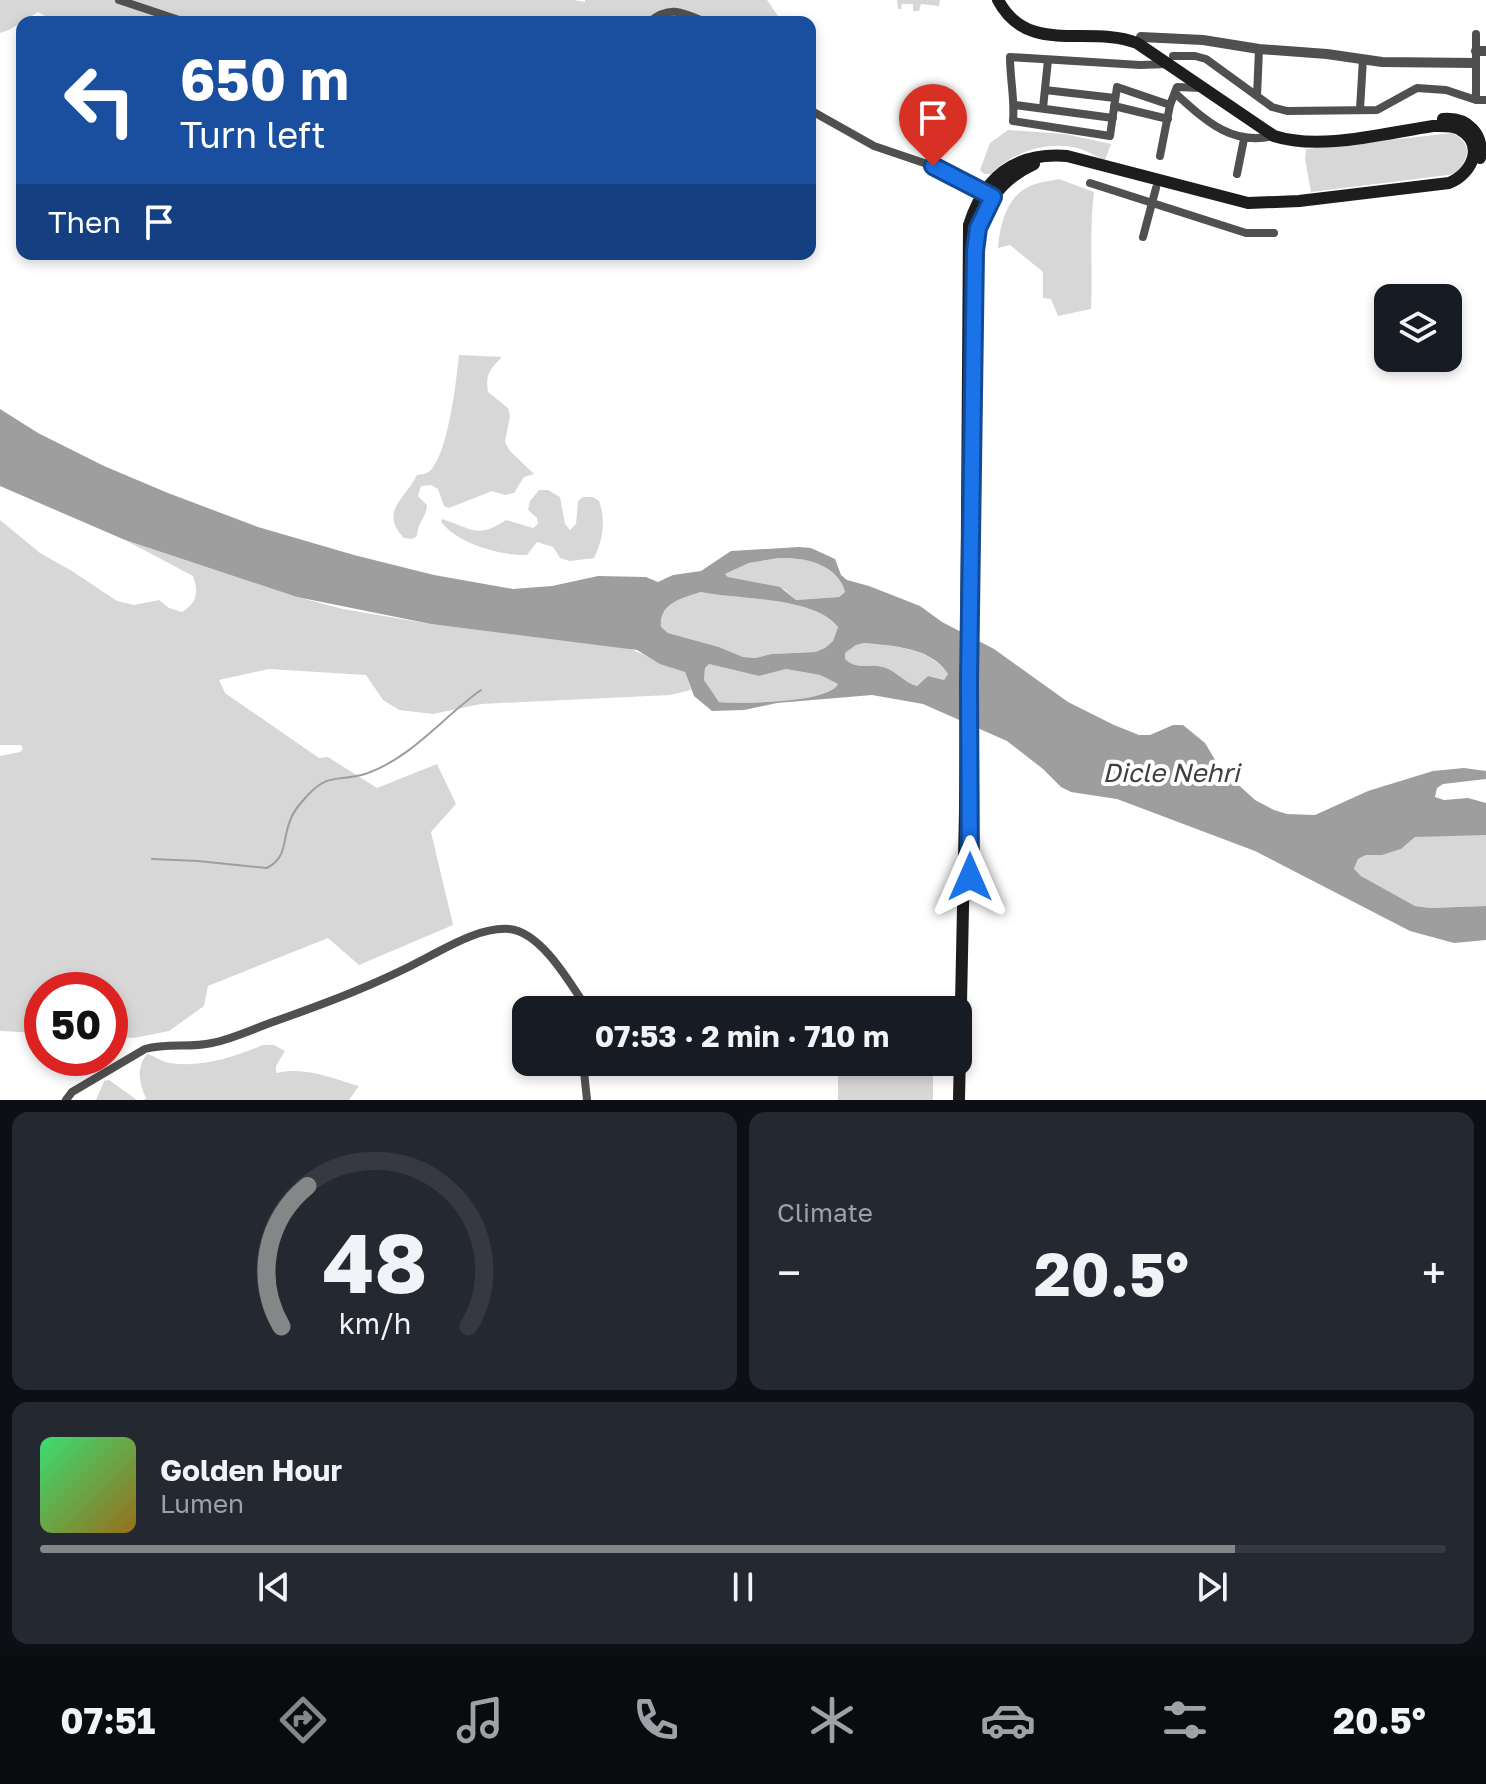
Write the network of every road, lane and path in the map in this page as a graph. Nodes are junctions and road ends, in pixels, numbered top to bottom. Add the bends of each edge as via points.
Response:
1 (119, 0) edge
2 (998, 0) edge
3 (1006, 0) edge
4 (167, 16) edge
5 (657, 16) edge
6 (691, 16) edge
7 (1476, 34) dead end
8 (1141, 37) junction
9 (1259, 49) junction
10 (1481, 51) edge
11 (1363, 59) junction
12 (1048, 60) junction
13 (1172, 60) junction
14 (1475, 63) junction
15 (1204, 88) junction
16 (1045, 90) junction
17 (1175, 93) junction
18 (1257, 96) junction
19 (1481, 100) edge
20 (1115, 102) junction
21 (1015, 105) junction
22 (1170, 105) junction
23 (1043, 108) junction
24 (1360, 109) junction
25 (816, 113) edge
26 (1113, 118) junction
27 (1168, 119) junction
28 (1274, 136) junction
29 (1244, 139) junction
30 (1484, 147) edge
31 (1160, 156) dead end
32 (1237, 174) dead end
33 (1090, 183) dead end
34 (1156, 188) junction
35 (988, 194) junction
36 (1152, 203) junction
37 (1274, 233) dead end
38 (1143, 237) dead end
39 (579, 996) edge
40 (962, 996) edge
41 (584, 1076) edge
42 (960, 1076) edge
43 (965, 1076) edge
44 (66, 1100) edge
45 (587, 1100) edge
46 (959, 1100) edge
47 (967, 1100) edge

1 - 4 street
2 - 13 main road via 1014,23 1026,29 1056,36 1124,38
3 - 8 main road via 1033,25 1119,29
5 - 6 street
7 - 10 street
8 - 9 street
8 - 13 main road
9 - 11 street
9 - 18 street
10 - 14 street
11 - 14 street
11 - 24 street
12 - 13 street via 1140,65
12 - 16 street
12 - 21 street via 1010,57
13 - 15 main road
13 - 18 street via 1206,59
13 - 30 main road via 1284,131 1323,134 1449,118 1471,126
14 - 19 street
15 - 17 street via 1177,87
15 - 28 main road
16 - 20 street
16 - 23 street
17 - 22 street
17 - 29 street via 1209,123
18 - 24 street via 1287,111
19 - 24 street via 1417,88 1377,110
20 - 22 street via 1117,87
20 - 26 street
20 - 27 street
21 - 23 street
21 - 26 street via 1013,121 1110,136
22 - 27 street
23 - 26 street
25 - 35 street via 874,146 933,166
27 - 31 street
28 - 29 street
28 - 35 main road via 1321,142 1450,126 1470,139 1474,160 1460,179 1449,183 1248,203 1051,155 1014,164
29 - 32 street
30 - 34 main road via 1474,176 1444,191 1247,210
33 - 36 street
34 - 35 main road via 1049,161 1016,173
34 - 36 street
35 - 40 main road via 969,225
36 - 37 street via 1246,233
36 - 38 street
39 - 44 street via 558,965 528,936 509,929 483,933 324,1004 215,1043 145,1049
41 - 45 street
42 - 46 main road
43 - 47 main road

